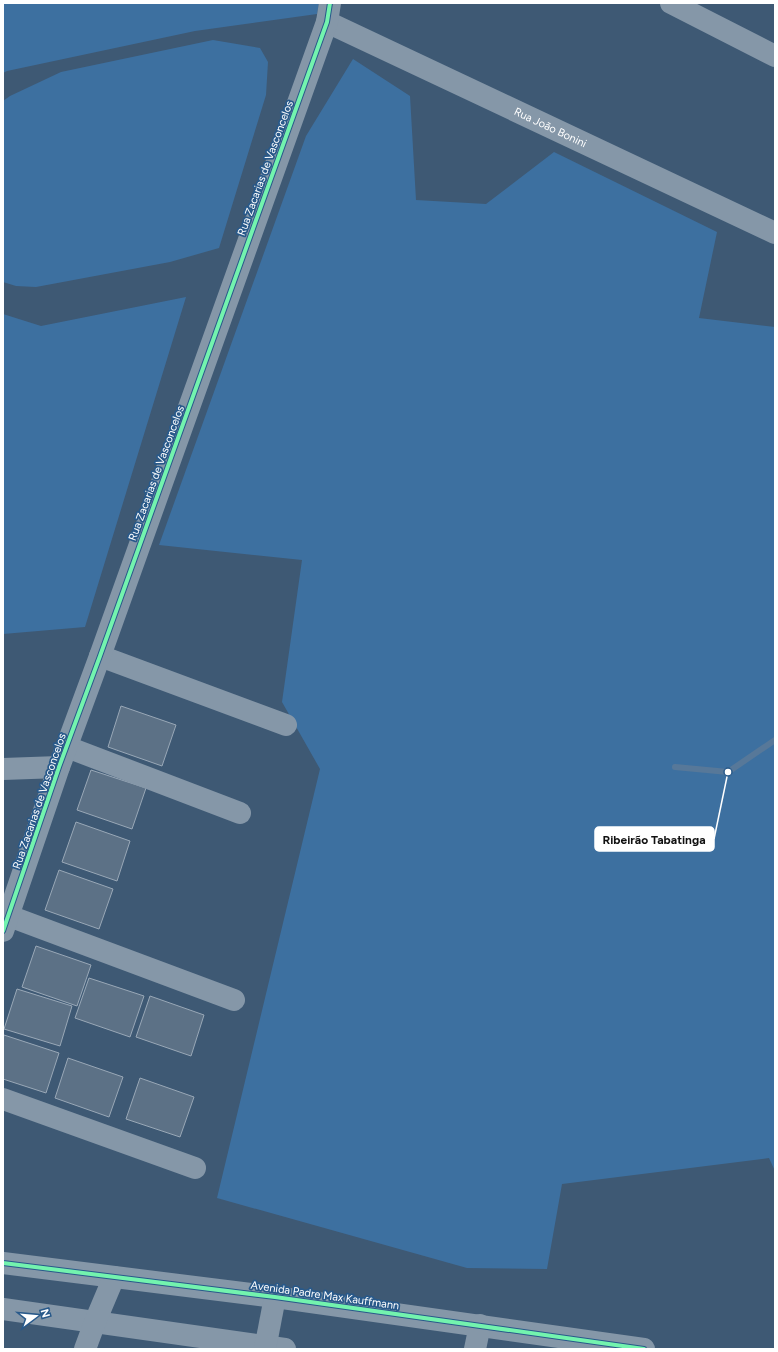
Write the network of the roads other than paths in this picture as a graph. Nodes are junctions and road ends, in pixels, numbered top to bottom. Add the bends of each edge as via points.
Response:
1 (671, 3) edge
2 (329, 12) edge
3 (775, 56) edge
4 (775, 233) edge
5 (100, 656) junction
6 (286, 724) dead end
7 (63, 757) junction
8 (3, 769) edge
9 (240, 813) dead end
10 (6, 924) edge
11 (234, 1000) dead end
12 (3, 1099) edge
13 (195, 1168) dead end
14 (3, 1263) edge
15 (114, 1277) junction
16 (275, 1297) junction
17 (3, 1309) edge
18 (95, 1322) junction
19 (480, 1325) junction
20 (272, 1348) edge
21 (84, 1349) edge
22 (475, 1349) edge
23 (644, 1349) edge

1 - 3 street
2 - 4 street, Rua João Bonini
2 - 5 street, Rua Zacarias de Vasconcelos
5 - 6 street
5 - 7 street, Rua Zacarias de Vasconcelos
7 - 8 street
7 - 9 street
7 - 10 street, Rua Zacarias de Vasconcelos
10 - 11 street
12 - 13 street
14 - 15 street, Avenida Padre Max Kauffmann
15 - 16 street, Avenida Padre Max Kauffmann
15 - 18 street
16 - 19 street, Avenida Padre Max Kauffmann
16 - 20 street
17 - 18 street
18 - 20 street
18 - 21 street
19 - 22 street
19 - 23 street, Avenida Padre Max Kauffmann

